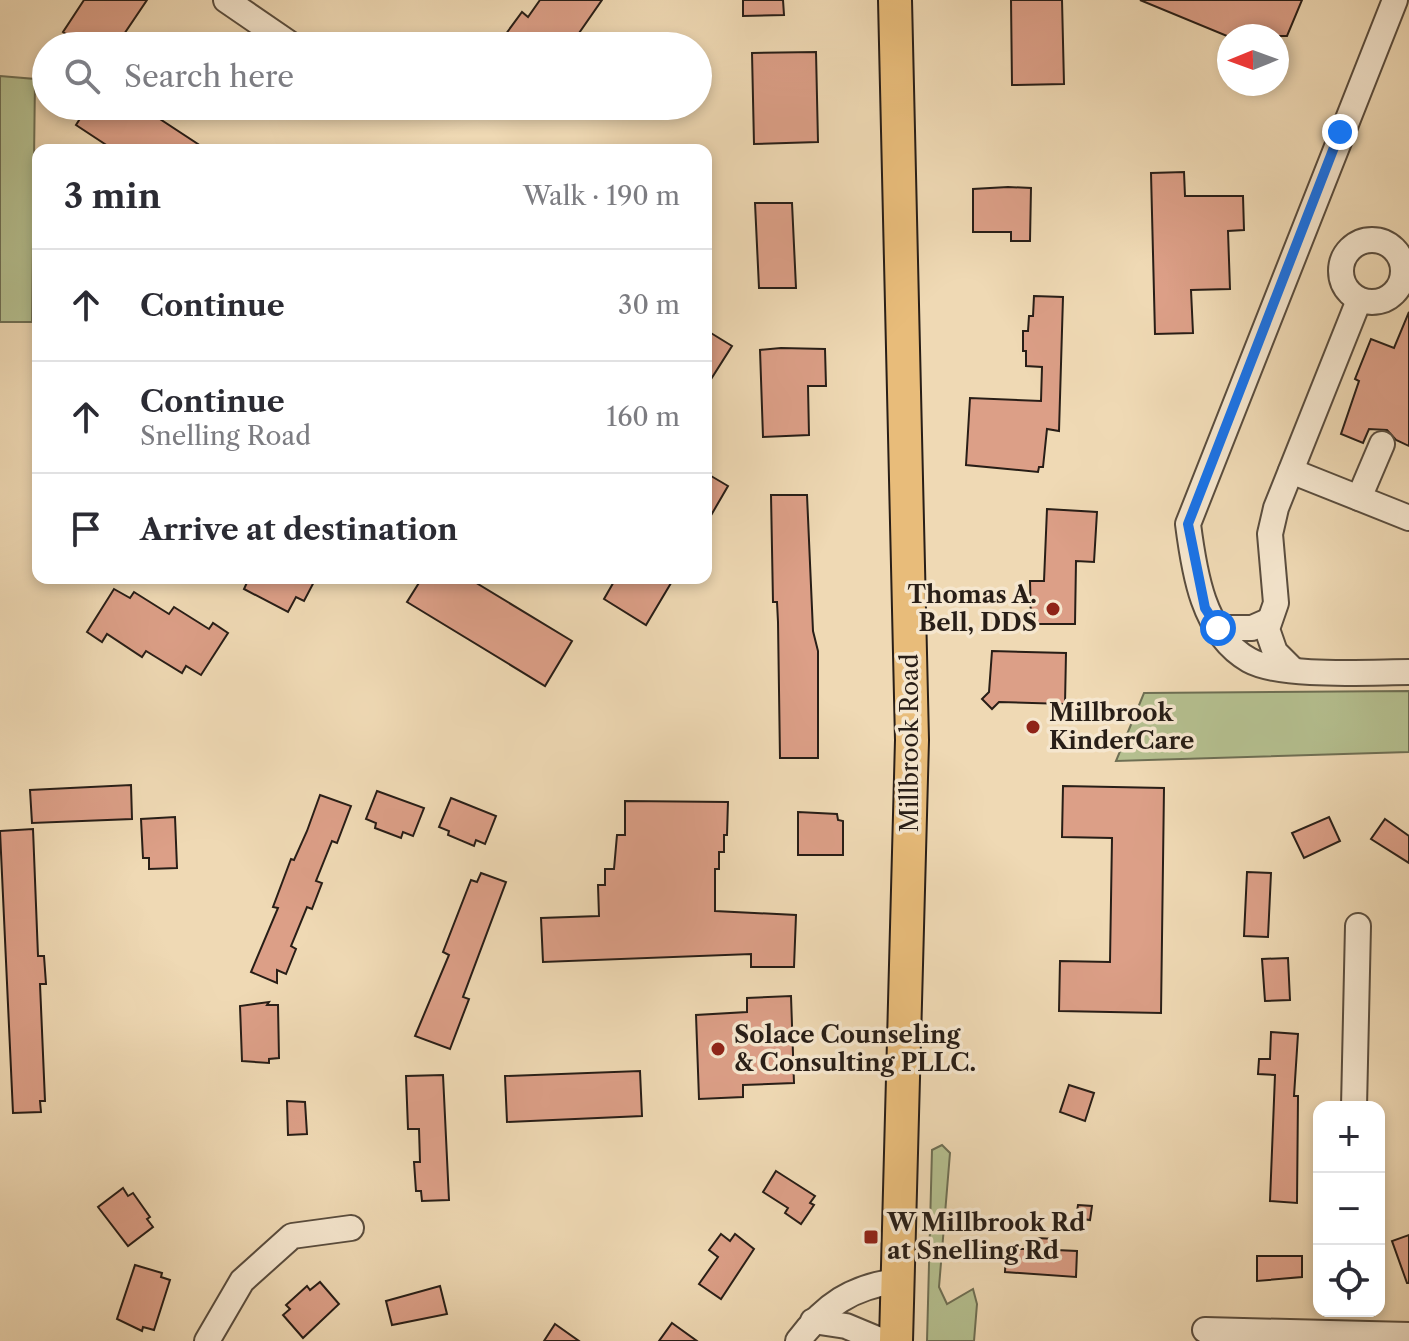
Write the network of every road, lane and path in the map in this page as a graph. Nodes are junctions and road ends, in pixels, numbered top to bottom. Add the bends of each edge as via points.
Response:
1 (226, 0) edge
2 (895, 0) edge
3 (1395, 0) edge
4 (273, 32) edge
5 (1359, 300) dead end
6 (1382, 444) dead end
7 (1291, 471) junction
8 (1359, 498) junction
9 (1409, 518) edge
10 (1268, 621) junction
11 (1218, 628) junction
12 (1293, 670) junction
13 (1409, 672) edge
14 (1358, 926) dead end
15 (1354, 1101) edge
16 (351, 1228) dead end
17 (896, 1281) junction
18 (813, 1321) junction
19 (1349, 1322) edge
20 (1205, 1330) dead end
21 (1409, 1335) edge
22 (207, 1341) edge
23 (798, 1341) edge
24 (882, 1341) edge
25 (896, 1341) edge

1 - 4 street
2 - 17 main road, Millbrook Road via 912,740
3 - 11 street via 1188,524 1205,608
5 - 7 street
6 - 8 street
7 - 8 street
7 - 10 street via 1270,534 1276,603
8 - 9 street
10 - 11 street via 1252,628
10 - 12 street via 1275,652
11 - 12 street via 1250,661
12 - 13 street
14 - 15 street
16 - 22 street via 292,1236 242,1281
17 - 18 street via 866,1285
17 - 25 main road, Millbrook Road
18 - 23 street
18 - 24 street via 846,1326
19 - 20 street
19 - 21 street

